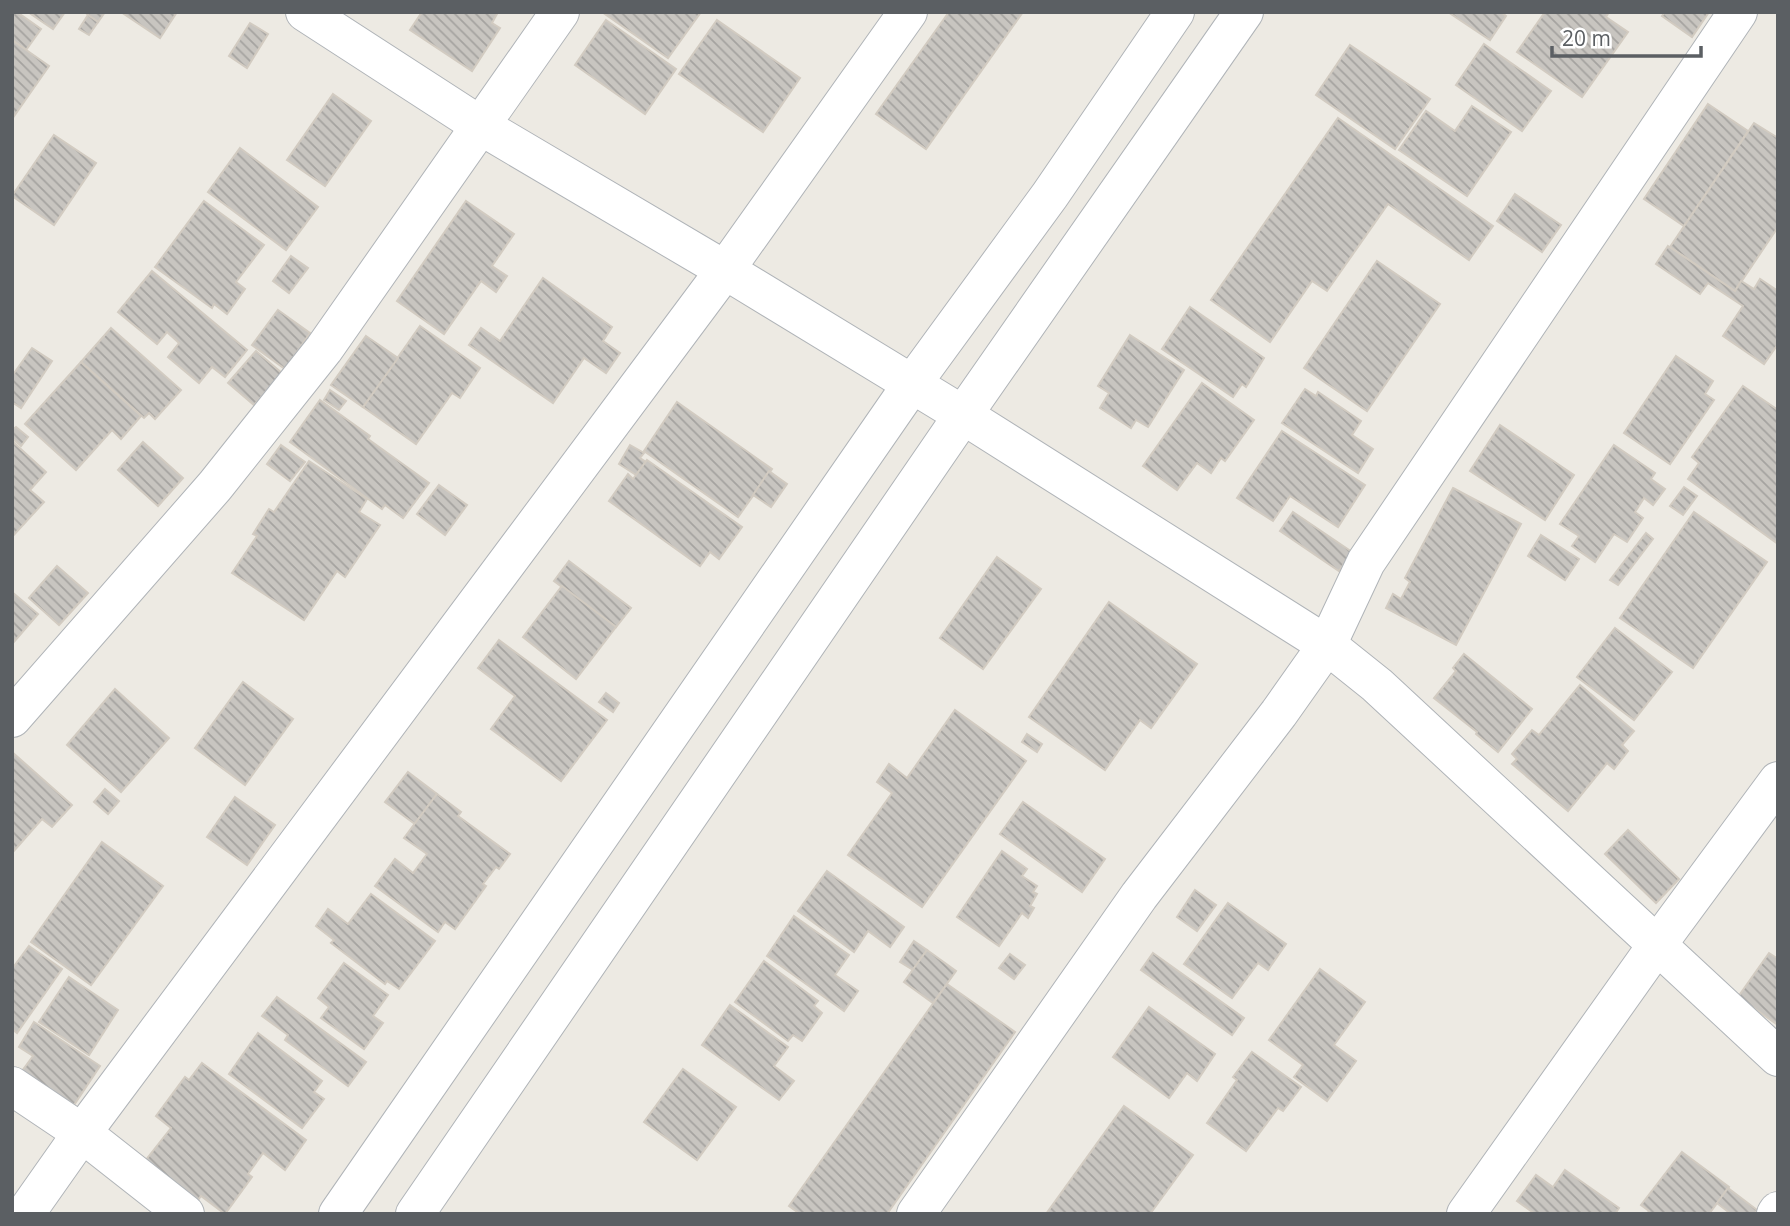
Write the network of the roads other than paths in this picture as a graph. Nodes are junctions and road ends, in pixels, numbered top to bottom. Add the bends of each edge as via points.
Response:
1 (305, 12) edge
2 (560, 12) edge
3 (908, 12) edge
4 (1175, 12) edge
5 (1244, 12) edge
6 (1738, 12) edge
7 (481, 126) junction
8 (725, 270) junction
9 (912, 384) junction
10 (963, 415) junction
11 (1327, 645) junction
12 (12, 718) edge
13 (1778, 781) edge
14 (1657, 945) junction
15 (1778, 1057) edge
16 (12, 1086) edge
17 (82, 1133) junction
18 (25, 1214) edge
19 (185, 1214) edge
20 (338, 1214) edge
21 (415, 1214) edge
22 (916, 1214) edge
23 (1466, 1214) edge

1 - 7 street
2 - 7 street
3 - 8 street
4 - 9 street via 1050,195
5 - 10 street
6 - 11 street via 1366,562
7 - 8 street
7 - 12 street via 324,349 215,486
8 - 9 street
8 - 17 street
9 - 10 street
9 - 20 street
10 - 11 street
10 - 21 street
11 - 14 street via 1377,685
11 - 22 street via 1139,896
13 - 14 street
14 - 15 street
14 - 23 street
16 - 17 street
17 - 18 street
17 - 19 street

